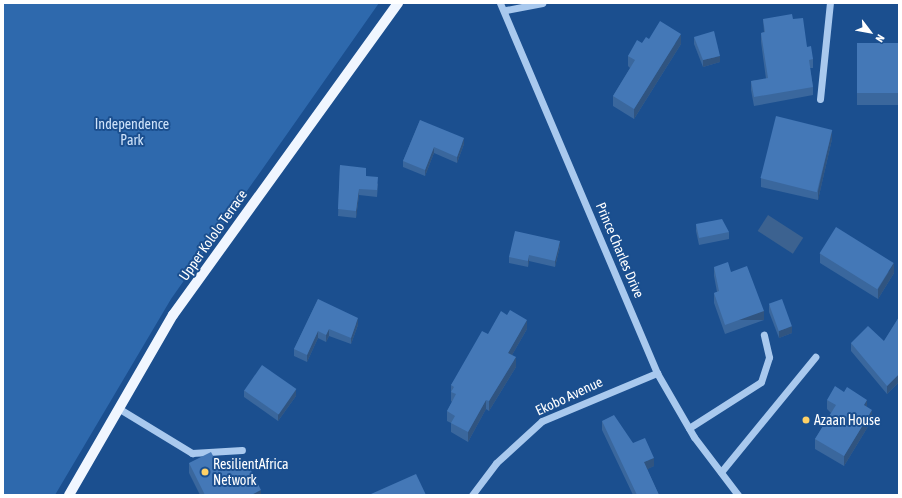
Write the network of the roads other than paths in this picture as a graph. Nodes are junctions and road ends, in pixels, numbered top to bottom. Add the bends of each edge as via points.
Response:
1 (398, 3) edge
2 (500, 3) edge
3 (542, 3) edge
4 (830, 3) edge
5 (506, 10) junction
6 (820, 98) dead end
7 (764, 334) dead end
8 (815, 357) dead end
9 (657, 373) junction
10 (118, 408) junction
11 (689, 428) junction
12 (242, 450) dead end
13 (721, 472) junction
14 (69, 495) edge
15 (472, 495) edge
16 (738, 495) edge

1 - 10 main road, Upper Kololo Terrace via 200,277
2 - 5 street, Prince Charles Drive
3 - 5 street
4 - 6 street
5 - 9 street, Prince Charles Drive
7 - 11 street via 769,357 761,382
8 - 13 street
9 - 11 street, Prince Charles Drive
9 - 15 street, Ekobo Avenue via 542,421 517,441
10 - 12 street via 192,453
10 - 14 main road, Upper Kololo Terrace
11 - 13 street, Prince Charles Drive
13 - 16 street, Prince Charles Drive

